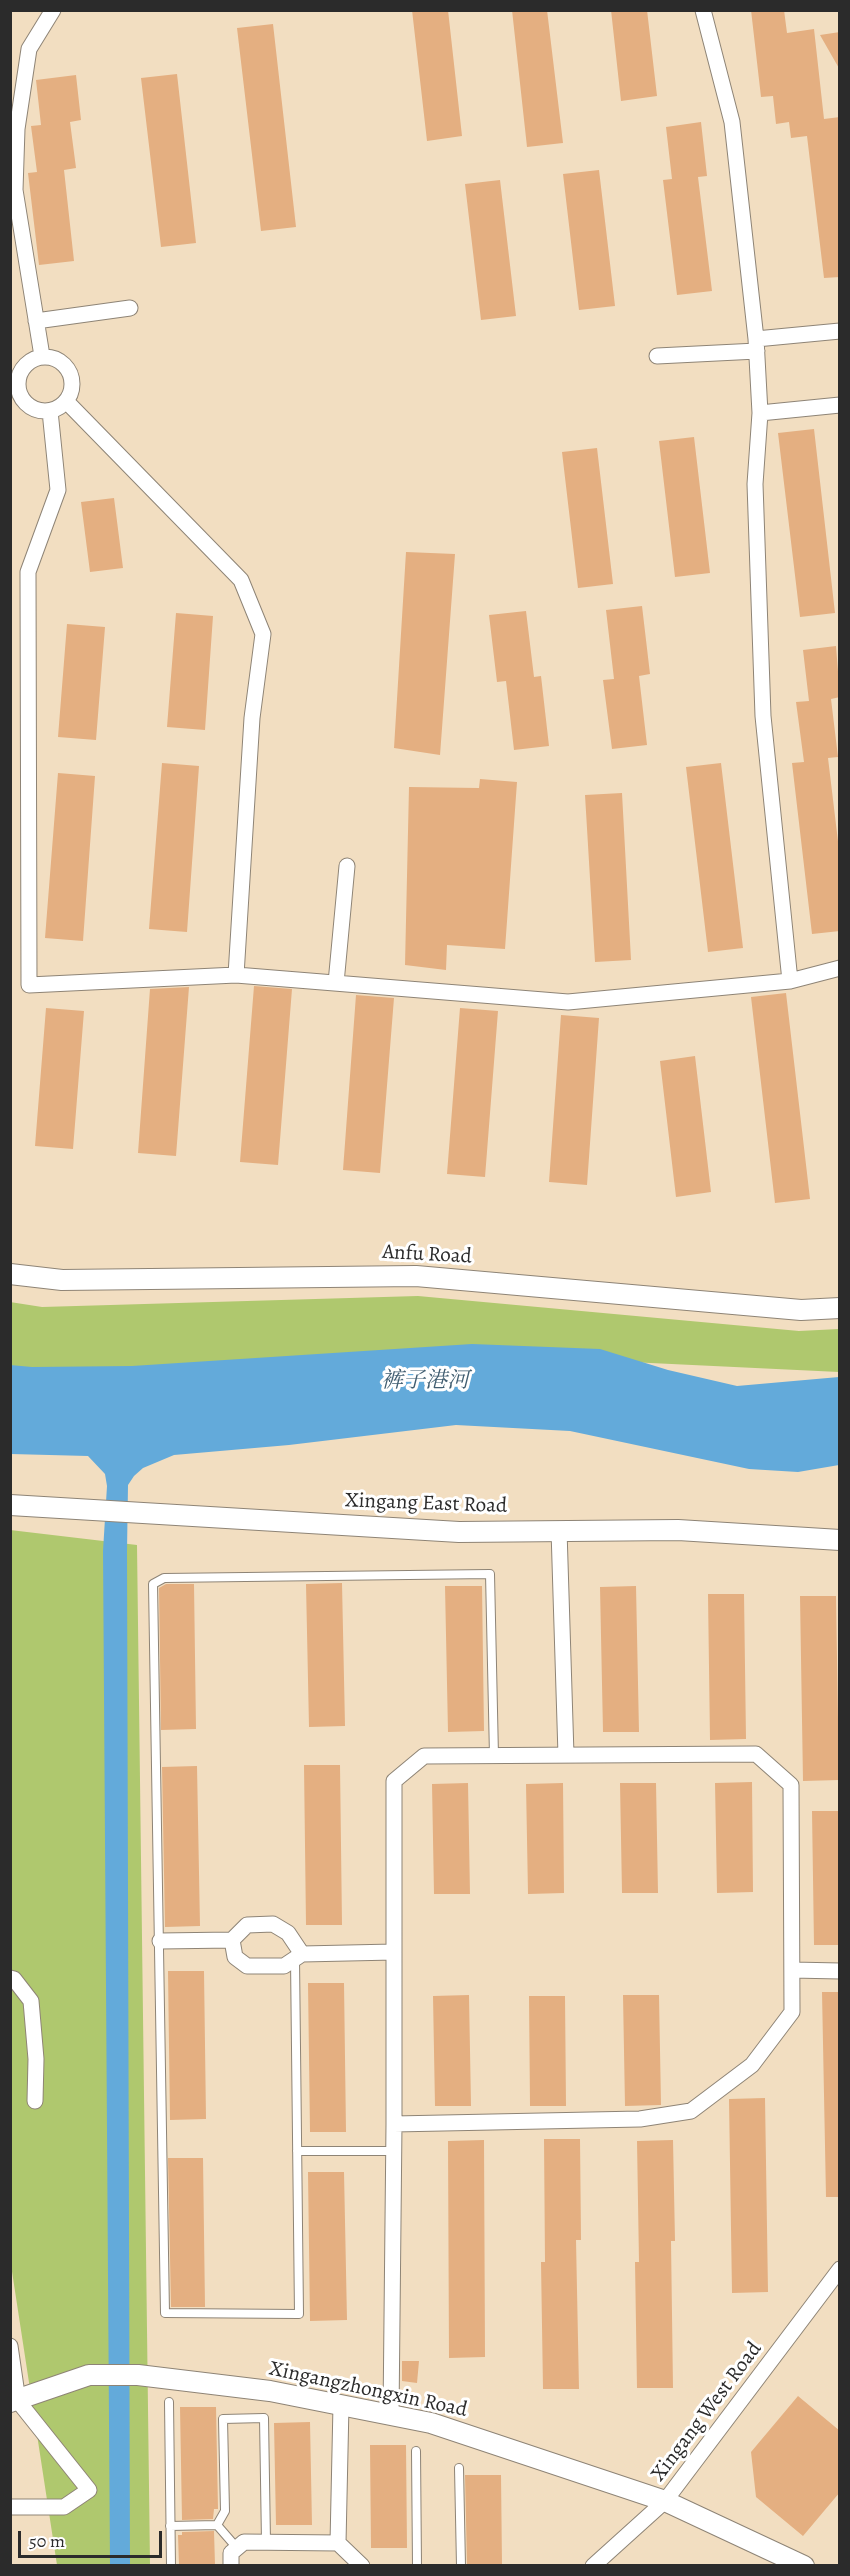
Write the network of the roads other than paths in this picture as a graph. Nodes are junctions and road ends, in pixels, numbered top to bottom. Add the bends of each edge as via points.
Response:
1 (53, 10) edge
2 (703, 10) edge
3 (130, 308) dead end
4 (36, 321) junction
5 (840, 331) edge
6 (757, 345) junction
7 (42, 356) junction
8 (657, 356) dead end
9 (14, 378) edge
10 (66, 401) junction
11 (840, 405) edge
12 (50, 411) junction
13 (760, 412) junction
14 (347, 866) dead end
15 (840, 968) edge
16 (236, 975) junction
17 (790, 981) junction
18 (336, 983) junction
19 (10, 1274) edge
20 (840, 1308) edge
21 (10, 1505) edge
22 (559, 1530) junction
23 (840, 1539) edge
24 (494, 1755) junction
25 (566, 1755) junction
26 (232, 1940) junction
27 (160, 1941) junction
28 (394, 1952) junction
29 (299, 1957) junction
30 (792, 1970) junction
31 (840, 1971) edge
32 (10, 1978) edge
33 (35, 2102) dead end
34 (394, 2124) junction
35 (297, 2151) junction
36 (394, 2151) junction
37 (840, 2270) edge
38 (10, 2346) edge
39 (14, 2401) edge
40 (169, 2402) dead end
41 (341, 2405) junction
42 (391, 2415) junction
43 (416, 2451) dead end
44 (459, 2468) dead end
45 (665, 2502) junction
46 (10, 2507) edge
47 (217, 2525) junction
48 (170, 2526) junction
49 (266, 2542) junction
50 (338, 2542) junction
51 (237, 2548) junction
52 (171, 2565) edge
53 (231, 2565) edge
54 (362, 2565) edge
55 (417, 2565) edge
56 (461, 2565) edge
57 (592, 2565) edge
58 (804, 2565) edge

1 - 4 street via 29,49 17,129 15,190
2 - 6 street via 732,122
3 - 4 street
4 - 7 street
5 - 6 street
6 - 8 street
6 - 13 street
7 - 9 street via 26,363
7 - 10 street via 60,360 71,375 71,393
9 - 12 street via 25,403 32,409
10 - 12 street
10 - 16 street via 241,580 263,634 252,718
11 - 13 street
12 - 16 street via 58,490 28,572 29,985
13 - 17 street via 755,484 764,716
14 - 18 street
15 - 17 street
16 - 18 street
17 - 18 street via 568,1002
19 - 20 street, Anfu Road via 62,1280 416,1276 801,1310
21 - 22 street, Xingang East Road via 459,1533
22 - 23 street, Xingang East Road via 678,1530
22 - 25 street
24 - 25 street
24 - 27 lane via 490,1574 164,1578 153,1584
24 - 28 street via 424,1756 394,1781
25 - 30 street via 756,1754 791,1785
26 - 27 street
26 - 29 street via 235,1957 247,1966 284,1966
26 - 29 street via 247,1925 273,1924 288,1933
27 - 35 lane via 165,2313 299,2314
28 - 29 street
28 - 34 street
29 - 35 lane
30 - 31 street
30 - 34 street via 792,2012 752,2065 691,2111 640,2119
32 - 33 street via 31,2001
34 - 36 street
35 - 36 lane
36 - 42 street
37 - 45 street, Xingang West Road
38 - 39 street
39 - 41 street, Xingangzhongxin Road via 89,2375 138,2375 270,2391
39 - 46 street via 89,2490 64,2507
40 - 48 lane
41 - 42 street, Xingangzhongxin Road
41 - 50 street
42 - 45 street, Xingangzhongxin Road via 431,2423
43 - 55 lane
44 - 56 lane
45 - 57 street, Xingang West Road
45 - 58 street, Xingangzhongxin Road
47 - 48 lane
47 - 49 lane via 225,2511 223,2419 264,2418
47 - 51 lane
48 - 52 lane
49 - 50 street
49 - 51 street via 244,2542
50 - 54 street
51 - 53 street via 231,2553

